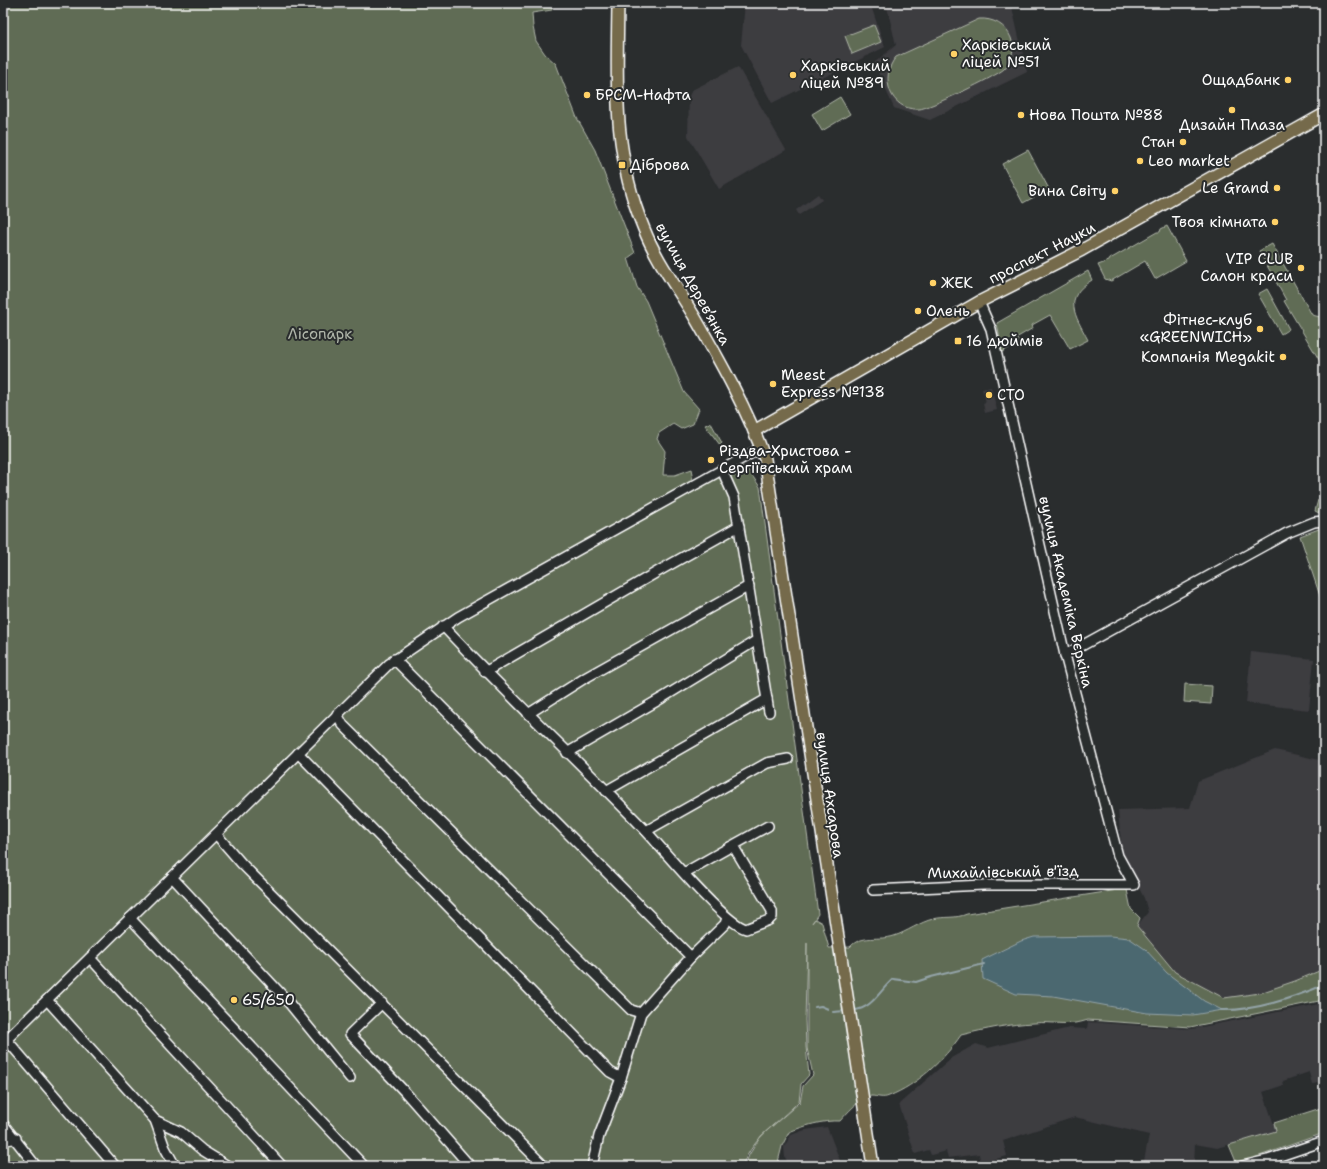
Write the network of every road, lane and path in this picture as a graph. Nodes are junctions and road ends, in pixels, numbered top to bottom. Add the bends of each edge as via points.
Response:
1 (618, 3) edge
2 (1324, 114) edge
3 (979, 302) junction
4 (754, 431) junction
5 (761, 448) junction
6 (722, 470) junction
7 (1323, 521) edge
8 (739, 526) junction
9 (749, 586) junction
10 (443, 626) junction
11 (757, 640) junction
12 (1065, 655) junction
13 (394, 659) junction
14 (485, 672) junction
15 (767, 699) junction
16 (769, 712) dead end
17 (337, 714) junction
18 (528, 714) junction
19 (298, 753) junction
20 (567, 753) junction
21 (788, 759) dead end
22 (606, 791) junction
23 (768, 826) dead end
24 (646, 831) junction
25 (216, 834) junction
26 (730, 848) junction
27 (684, 873) junction
28 (172, 877) junction
29 (1134, 885) joint
30 (873, 890) dead end
31 (130, 918) junction
32 (727, 918) junction
33 (691, 957) junction
34 (90, 958) junction
35 (47, 1000) junction
36 (382, 1003) junction
37 (641, 1013) junction
38 (5, 1041) edge
39 (350, 1078) dead end
40 (621, 1078) junction
41 (155, 1120) junction
42 (3, 1124) edge
43 (16, 1138) junction
44 (3, 1141) edge
45 (1324, 1141) edge
46 (36, 1166) edge
47 (114, 1166) edge
48 (175, 1166) edge
49 (228, 1166) edge
50 (282, 1166) edge
51 (364, 1166) edge
52 (470, 1166) edge
53 (544, 1166) edge
54 (592, 1166) edge
55 (873, 1166) edge
56 (1242, 1166) edge

1 - 4 main road, вулиця Дерев’янка via 619,130 626,174 637,210 652,248 697,321
2 - 3 main road, проспект Науки via 1082,250
3 - 4 main road, проспект Науки
3 - 12 street, вулиця Академіка Вєркіна via 991,329
4 - 5 main road, вулиця Ахсарова
5 - 6 street
5 - 55 main road, вулиця Ахсарова via 768,477
6 - 8 street via 734,497
6 - 10 street via 644,511
7 - 12 street via 1288,533
8 - 9 street
8 - 14 street
9 - 11 street
9 - 18 street via 585,678
10 - 13 street
10 - 14 street
11 - 15 street
11 - 20 street
12 - 29 street, вулиця Академіка Вєркіна via 1118,856
13 - 17 street
13 - 33 street
14 - 18 street
15 - 16 street
15 - 22 street
17 - 19 street
17 - 37 street via 343,725 631,1010
18 - 20 street
19 - 25 street
19 - 40 street via 610,1072
20 - 22 street
21 - 24 street via 767,763
22 - 24 street
23 - 26 street
24 - 27 street
25 - 28 street
25 - 36 street via 242,864
26 - 27 street
26 - 32 street via 738,852 773,914 769,920 746,929
27 - 32 street
28 - 31 street
28 - 39 street via 284,997
29 - 30 street, Михайлівський в'їзд via 984,885
31 - 34 street
31 - 51 street
32 - 33 street via 725,924
33 - 37 street
34 - 35 street
34 - 50 street
35 - 38 street
35 - 41 street
36 - 52 street via 350,1034
36 - 53 street
37 - 40 street
38 - 47 street
40 - 54 street via 599,1136
41 - 48 street via 164,1148
41 - 49 street via 182,1132 202,1150
42 - 43 street
43 - 44 street
43 - 46 street
45 - 56 street

